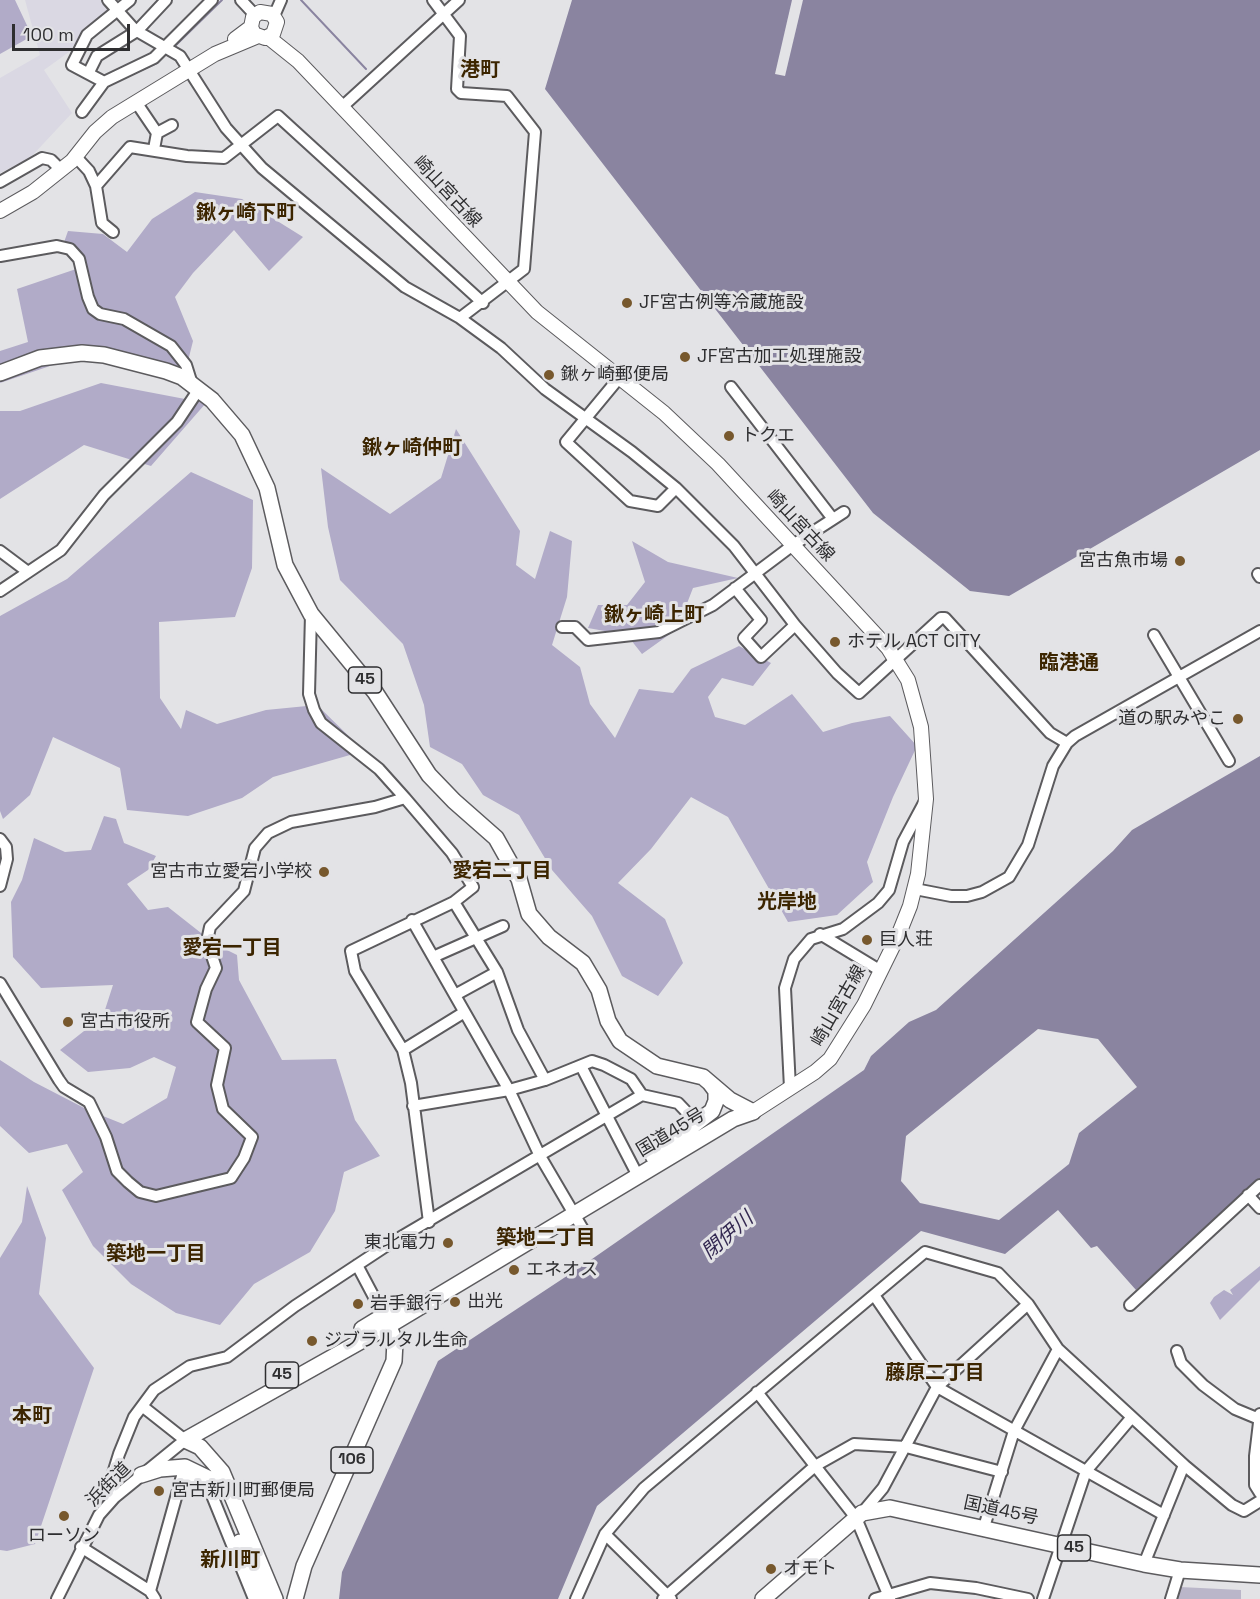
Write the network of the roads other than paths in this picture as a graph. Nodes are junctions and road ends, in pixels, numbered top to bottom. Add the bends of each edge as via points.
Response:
1 (108, 0) edge
2 (129, 0) edge
3 (166, 0) edge
4 (212, 0) edge
5 (241, 0) edge
6 (274, 0) edge
7 (280, 0) edge
8 (433, 0) edge
9 (459, 0) edge
10 (117, 13) junction
11 (443, 13) junction
12 (264, 24) junction
13 (137, 31) junction
14 (165, 47) junction
15 (188, 70) junction
16 (88, 72) junction
17 (104, 82) junction
18 (136, 102) junction
19 (342, 107) junction
20 (82, 112) dead end
21 (172, 125) dead end
22 (157, 133) junction
23 (238, 144) junction
24 (153, 149) junction
25 (76, 157) junction
26 (61, 170) junction
27 (0, 182) edge
28 (96, 186) junction
29 (0, 211) edge
30 (113, 232) dead end
31 (0, 256) edge
32 (509, 283) junction
33 (483, 303) junction
34 (460, 318) junction
35 (0, 373) edge
36 (619, 378) junction
37 (196, 387) junction
38 (731, 387) dead end
39 (584, 419) junction
40 (676, 488) junction
41 (844, 512) dead end
42 (833, 519) junction
43 (793, 545) junction
44 (0, 550) edge
45 (28, 572) junction
46 (755, 573) junction
47 (735, 588) junction
48 (0, 591) edge
49 (311, 614) junction
50 (795, 625) junction
51 (562, 627) dead end
52 (1260, 631) edge
53 (1154, 635) dead end
54 (896, 660) junction
55 (1180, 679) junction
56 (1067, 743) junction
57 (1229, 761) dead end
58 (405, 798) junction
59 (926, 799) junction
60 (0, 839) edge
61 (0, 886) edge
62 (915, 889) junction
63 (454, 902) junction
64 (412, 921) junction
65 (503, 926) dead end
66 (820, 934) junction
67 (476, 936) junction
68 (433, 957) junction
69 (881, 971) junction
70 (497, 972) junction
71 (0, 983) edge
72 (455, 995) junction
73 (463, 1013) junction
74 (403, 1050) junction
75 (581, 1066) junction
76 (545, 1080) junction
77 (790, 1088) junction
78 (509, 1090) junction
79 (642, 1095) junction
80 (413, 1106) junction
81 (724, 1112) junction
82 (753, 1112) junction
83 (609, 1116) junction
84 (698, 1124) junction
85 (671, 1144) junction
86 (540, 1156) junction
87 (636, 1172) junction
88 (1260, 1185) edge
89 (1248, 1195) junction
90 (1260, 1208) edge
91 (571, 1210) junction
92 (429, 1222) junction
93 (584, 1232) dead end
94 (357, 1265) junction
95 (874, 1295) junction
96 (1028, 1304) junction
97 (1130, 1305) dead end
98 (386, 1321) junction
99 (1058, 1349) junction
100 (1177, 1351) dead end
101 (937, 1388) junction
102 (757, 1392) junction
103 (142, 1406) junction
104 (1259, 1416) edge
105 (1132, 1417) junction
106 (219, 1422) junction
107 (1014, 1431) junction
108 (185, 1440) junction
109 (906, 1447) junction
110 (211, 1460) junction
111 (1184, 1465) junction
112 (815, 1466) junction
113 (1086, 1471) junction
114 (1002, 1472) junction
115 (141, 1475) junction
116 (216, 1482) junction
117 (1260, 1492) edge
118 (115, 1497) junction
119 (1260, 1501) edge
120 (1164, 1515) junction
121 (859, 1516) junction
122 (984, 1527) junction
123 (605, 1534) junction
124 (1059, 1544) junction
125 (81, 1547) junction
126 (1144, 1564) junction
127 (1180, 1570) junction
128 (1260, 1575) edge
129 (153, 1595) edge
130 (889, 1596) edge
131 (667, 1598) edge
132 (57, 1599) edge
133 (254, 1599) edge
134 (263, 1599) edge
135 (275, 1599) edge
136 (296, 1599) edge
137 (576, 1599) edge
138 (763, 1599) edge
139 (876, 1599) edge
140 (1028, 1599) edge
141 (1043, 1599) edge
142 (1171, 1599) edge

1 - 10 street
2 - 10 street
3 - 13 street
4 - 14 street
5 - 12 street
6 - 12 street
7 - 12 street
8 - 11 street
9 - 11 street
10 - 13 street
10 - 16 street via 84,39 72,65
11 - 19 street
11 - 32 street via 460,36 457,90 507,96 535,132 524,269
12 - 15 main road
12 - 19 main road, 崎山宮古線
13 - 14 street
13 - 16 street via 97,56
14 - 15 street via 180,56
14 - 17 street via 154,58
15 - 18 main road
15 - 23 street
16 - 17 street
17 - 20 street
18 - 22 street
18 - 25 main road via 103,123
19 - 32 main road, 崎山宮古線
21 - 22 street
22 - 24 street
23 - 24 street via 224,158
23 - 33 street via 278,116
23 - 34 street via 376,264 419,296
24 - 28 street via 127,148
25 - 26 main road
25 - 28 street
26 - 27 street via 51,160 42,158
26 - 29 main road
28 - 30 street via 102,223
31 - 37 street via 57,246 70,249 79,259 93,309 124,319 171,346
32 - 33 street
32 - 36 main road, 崎山宮古線 via 563,334
33 - 34 street
34 - 39 street
35 - 37 highway, 45 via 40,358 82,353 127,359 166,370
36 - 39 street
36 - 43 main road, 崎山宮古線 via 664,413
37 - 45 street via 177,422 104,495 61,550
37 - 49 highway, 45 via 242,435 267,488 285,565
38 - 42 street
39 - 40 street
39 - 40 street via 566,442 630,501 658,506
40 - 46 street
41 - 42 street
42 - 43 street
43 - 46 street
43 - 54 main road, 崎山宮古線
44 - 45 street
45 - 48 street
46 - 47 street
46 - 50 street
47 - 50 street via 761,620 744,638 760,657
47 - 51 street via 693,618 659,632 588,640 575,627
49 - 58 street via 309,694 314,710 321,723 379,768
49 - 81 highway, 国道45号 / 45 via 375,692 429,775 496,838 519,879 529,914 549,938 584,963 620,1041 657,1066 709,1081
50 - 54 street via 859,693
52 - 55 street
53 - 55 street
54 - 56 street via 945,618 1050,733
54 - 59 main road, 崎山宮古線 via 908,680 921,727
55 - 56 street
55 - 57 street
56 - 62 street via 1053,766 1028,845 1009,877 967,896
58 - 63 street via 452,853 472,887
58 - 71 street via 291,822 267,833 255,848 244,891 210,927 207,941 216,968 197,1022 225,1048 217,1085 223,1109 252,1137 231,1178 156,1196 140,1192 128,1182 117,1171 89,1102 64,1087
59 - 62 main road, 崎山宮古線
59 - 66 street via 903,842 889,890 869,912 843,929
60 - 61 street via 6,847 7,859
62 - 69 main road, 崎山宮古線
63 - 64 street
63 - 67 street
64 - 68 street
64 - 74 street via 351,951 355,972
65 - 67 street
66 - 69 street
66 - 77 street via 794,959 786,978
67 - 68 street
67 - 70 street
68 - 72 street
69 - 77 main road, 崎山宮古線 via 853,1026 830,1059
70 - 72 street
70 - 76 street via 518,1030
72 - 73 street
73 - 74 street
73 - 78 street
74 - 80 street
75 - 76 street
75 - 79 street via 592,1061 604,1065 631,1079
75 - 83 street
76 - 78 street
77 - 82 main road, 崎山宮古線
78 - 80 street
78 - 86 street
79 - 83 street
79 - 84 street via 678,1103
80 - 92 street
81 - 82 highway, 45
81 - 82 highway, 45 via 730,1100
81 - 84 highway, 国道45号 / 45 via 712,1111
81 - 85 highway, 45
81 - 87 highway, 国道45号 / 45
83 - 86 street
83 - 87 street
84 - 85 highway, 国道45号 / 45
85 - 87 highway, 国道45号 / 45
86 - 91 street
86 - 92 street
87 - 91 highway, 国道45号 / 45
88 - 89 street
89 - 90 street
89 - 97 street
91 - 93 street
91 - 98 highway, 国道45号 / 45
92 - 94 street
94 - 98 street
94 - 103 street via 227,1357 190,1366 154,1390
95 - 96 street via 925,1252 998,1273
95 - 101 street
95 - 102 street
96 - 99 street
96 - 101 street
98 - 106 highway, 国道45号 / 45
98 - 108 highway, 国道45号 / 45 via 209,1418
98 - 136 highway, 106 via 395,1341 393,1361 304,1566
99 - 105 street
99 - 107 street
100 - 104 street via 1181,1363 1203,1385 1235,1409
101 - 107 street
101 - 109 street
102 - 112 street
102 - 123 street via 644,1488
103 - 108 street
103 - 118 street via 134,1417 110,1482
104 - 117 street via 1255,1485
105 - 111 street
105 - 113 street
106 - 108 highway, 国道45号 / 45
106 - 110 highway via 208,1443
107 - 113 street
107 - 114 street
108 - 110 highway via 200,1447
108 - 115 street, 浜街道
108 - 116 highway
109 - 112 street via 854,1444
109 - 114 street
109 - 121 street via 875,1501
110 - 135 highway via 222,1472
111 - 119 street via 1244,1511
111 - 120 street
112 - 121 street
112 - 131 street
113 - 120 street
113 - 124 street
114 - 122 street
115 - 116 highway via 185,1467
115 - 118 street, 浜街道
116 - 134 highway
118 - 125 street, 浜街道 via 99,1515
120 - 126 street
121 - 122 highway, 国道45号 / 45 via 890,1508
121 - 130 street
121 - 138 highway
122 - 124 highway, 国道45号 / 45
123 - 131 street
123 - 137 street
124 - 126 highway, 国道45号 / 45
124 - 141 street
125 - 129 street
125 - 132 street, 浜街道
126 - 127 highway, 国道45号 / 45
127 - 128 highway, 国道45号 / 45
127 - 142 street
129 - 133 street via 182,1476 209,1488
130 - 139 street
130 - 140 street via 930,1583

